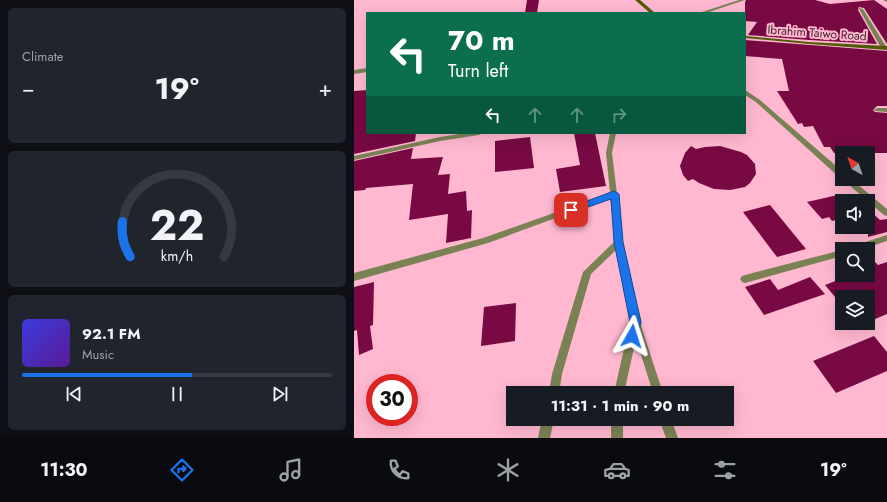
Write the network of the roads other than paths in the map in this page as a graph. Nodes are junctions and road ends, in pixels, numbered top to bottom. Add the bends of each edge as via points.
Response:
1 (637, 0) edge
2 (743, 0) edge
3 (861, 9) dead end
4 (651, 12) edge
5 (704, 12) edge
6 (746, 37) edge
7 (886, 48) edge
8 (366, 70) edge
9 (354, 72) edge
10 (746, 93) edge
11 (877, 110) dead end
12 (887, 110) edge
13 (472, 134) edge
14 (613, 134) edge
15 (354, 158) edge
16 (835, 169) edge
17 (854, 186) edge
18 (614, 194) junction
19 (887, 214) edge
20 (887, 238) edge
21 (619, 242) junction
22 (875, 242) edge
23 (835, 254) edge
24 (354, 277) edge
25 (745, 279) dead end
26 (635, 322) junction
27 (555, 386) edge
28 (621, 386) edge
29 (656, 386) edge
30 (547, 426) edge
31 (617, 426) edge
32 (668, 426) edge
33 (544, 438) edge
34 (617, 438) edge
35 (672, 438) edge

1 - 4 main road
2 - 5 street
3 - 7 street
6 - 7 main road, Ibrahim Taiwo Road
8 - 9 street
10 - 16 street
11 - 12 street
13 - 15 street
14 - 18 street via 609,153
17 - 19 street
18 - 21 street
18 - 24 street via 485,241
20 - 22 street
21 - 26 street
21 - 27 street via 587,272
23 - 25 street
26 - 28 street
26 - 29 street
30 - 33 street
31 - 34 street
32 - 35 street

